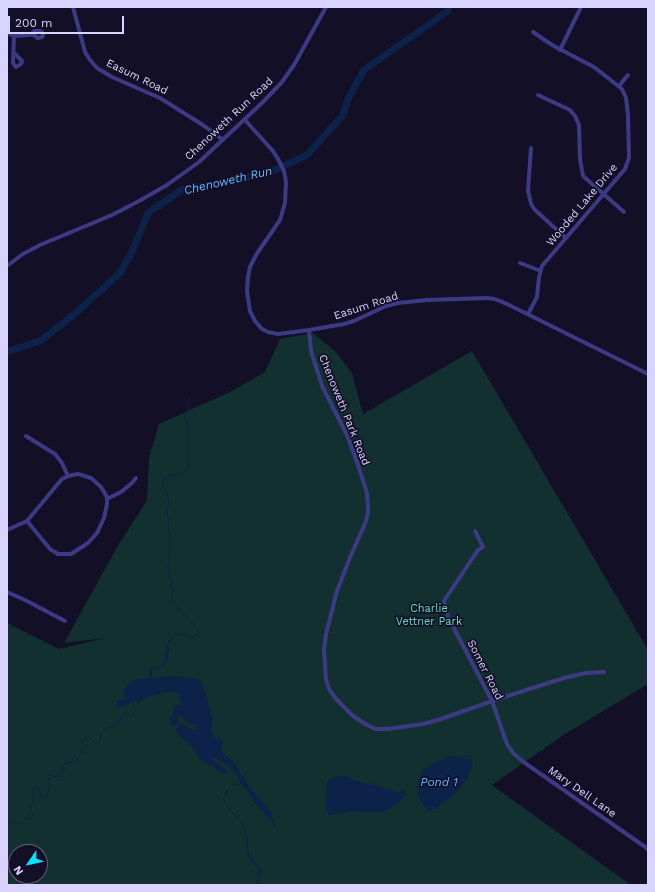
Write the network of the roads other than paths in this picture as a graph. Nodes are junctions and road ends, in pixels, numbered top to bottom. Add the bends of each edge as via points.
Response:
1 (73, 7) edge
2 (326, 7) edge
3 (581, 7) edge
4 (533, 32) dead end
5 (7, 33) edge
6 (32, 34) dead end
7 (14, 36) junction
8 (560, 50) junction
9 (14, 53) dead end
10 (628, 75) dead end
11 (619, 86) junction
12 (538, 95) dead end
13 (245, 120) junction
14 (223, 140) junction
15 (531, 148) dead end
16 (604, 194) junction
17 (624, 212) dead end
18 (566, 238) junction
19 (520, 263) dead end
20 (7, 266) edge
21 (541, 271) junction
22 (528, 314) junction
23 (309, 330) junction
24 (648, 374) edge
25 (26, 436) dead end
26 (68, 476) junction
27 (136, 478) dead end
28 (107, 498) junction
29 (27, 521) junction
30 (7, 530) edge
31 (474, 531) dead end
32 (7, 592) edge
33 (65, 621) dead end
34 (604, 672) dead end
35 (492, 701) junction
36 (509, 747) joint
37 (648, 849) edge

1 - 14 street, Easum Road via 86,52 97,68 160,98
2 - 13 street, Chenoweth Run Road via 294,65 273,93
3 - 8 street
4 - 8 street, Wooded Lake Drive
5 - 7 street
6 - 7 street
7 - 9 street
8 - 11 street, Wooded Lake Drive via 594,67
10 - 11 street
11 - 16 street, Wooded Lake Drive via 626,98 629,158 625,169
12 - 16 street via 565,107 575,116 583,176
13 - 14 street, Chenoweth Run Road
13 - 23 street, Easum Road via 273,151 284,170 286,182 283,212 277,226 252,262 248,279 248,302 255,322 265,330 278,334
14 - 20 street, Chenoweth Run Road via 199,162 167,185 112,215 40,244
15 - 18 street via 528,190 531,204
16 - 17 street
16 - 18 street, Wooded Lake Drive
18 - 21 street, Wooded Lake Drive via 542,266
19 - 21 street
21 - 22 street, Wooded Lake Drive via 537,297
22 - 23 street, Easum Road via 489,298 427,300 391,305 344,324
22 - 24 street, Easum Road
23 - 35 street, Chenoweth Park Road via 311,351 323,388 347,434 368,505 365,524 336,591 326,634 324,665 329,689 353,716 375,729 382,730 429,723
25 - 26 street via 55,454
26 - 28 street via 78,474 91,478 101,487
26 - 29 street via 62,479
27 - 28 street via 121,492
28 - 29 street via 104,518 97,533 88,543 70,554 58,554 50,549
29 - 30 street
31 - 35 street, Somer Road via 483,547 478,550 444,601 448,617
32 - 33 street
34 - 35 street, Chenoweth Park Road via 586,672
35 - 36 street, Somer Road
36 - 37 street, Mary Dell Lane via 525,763

